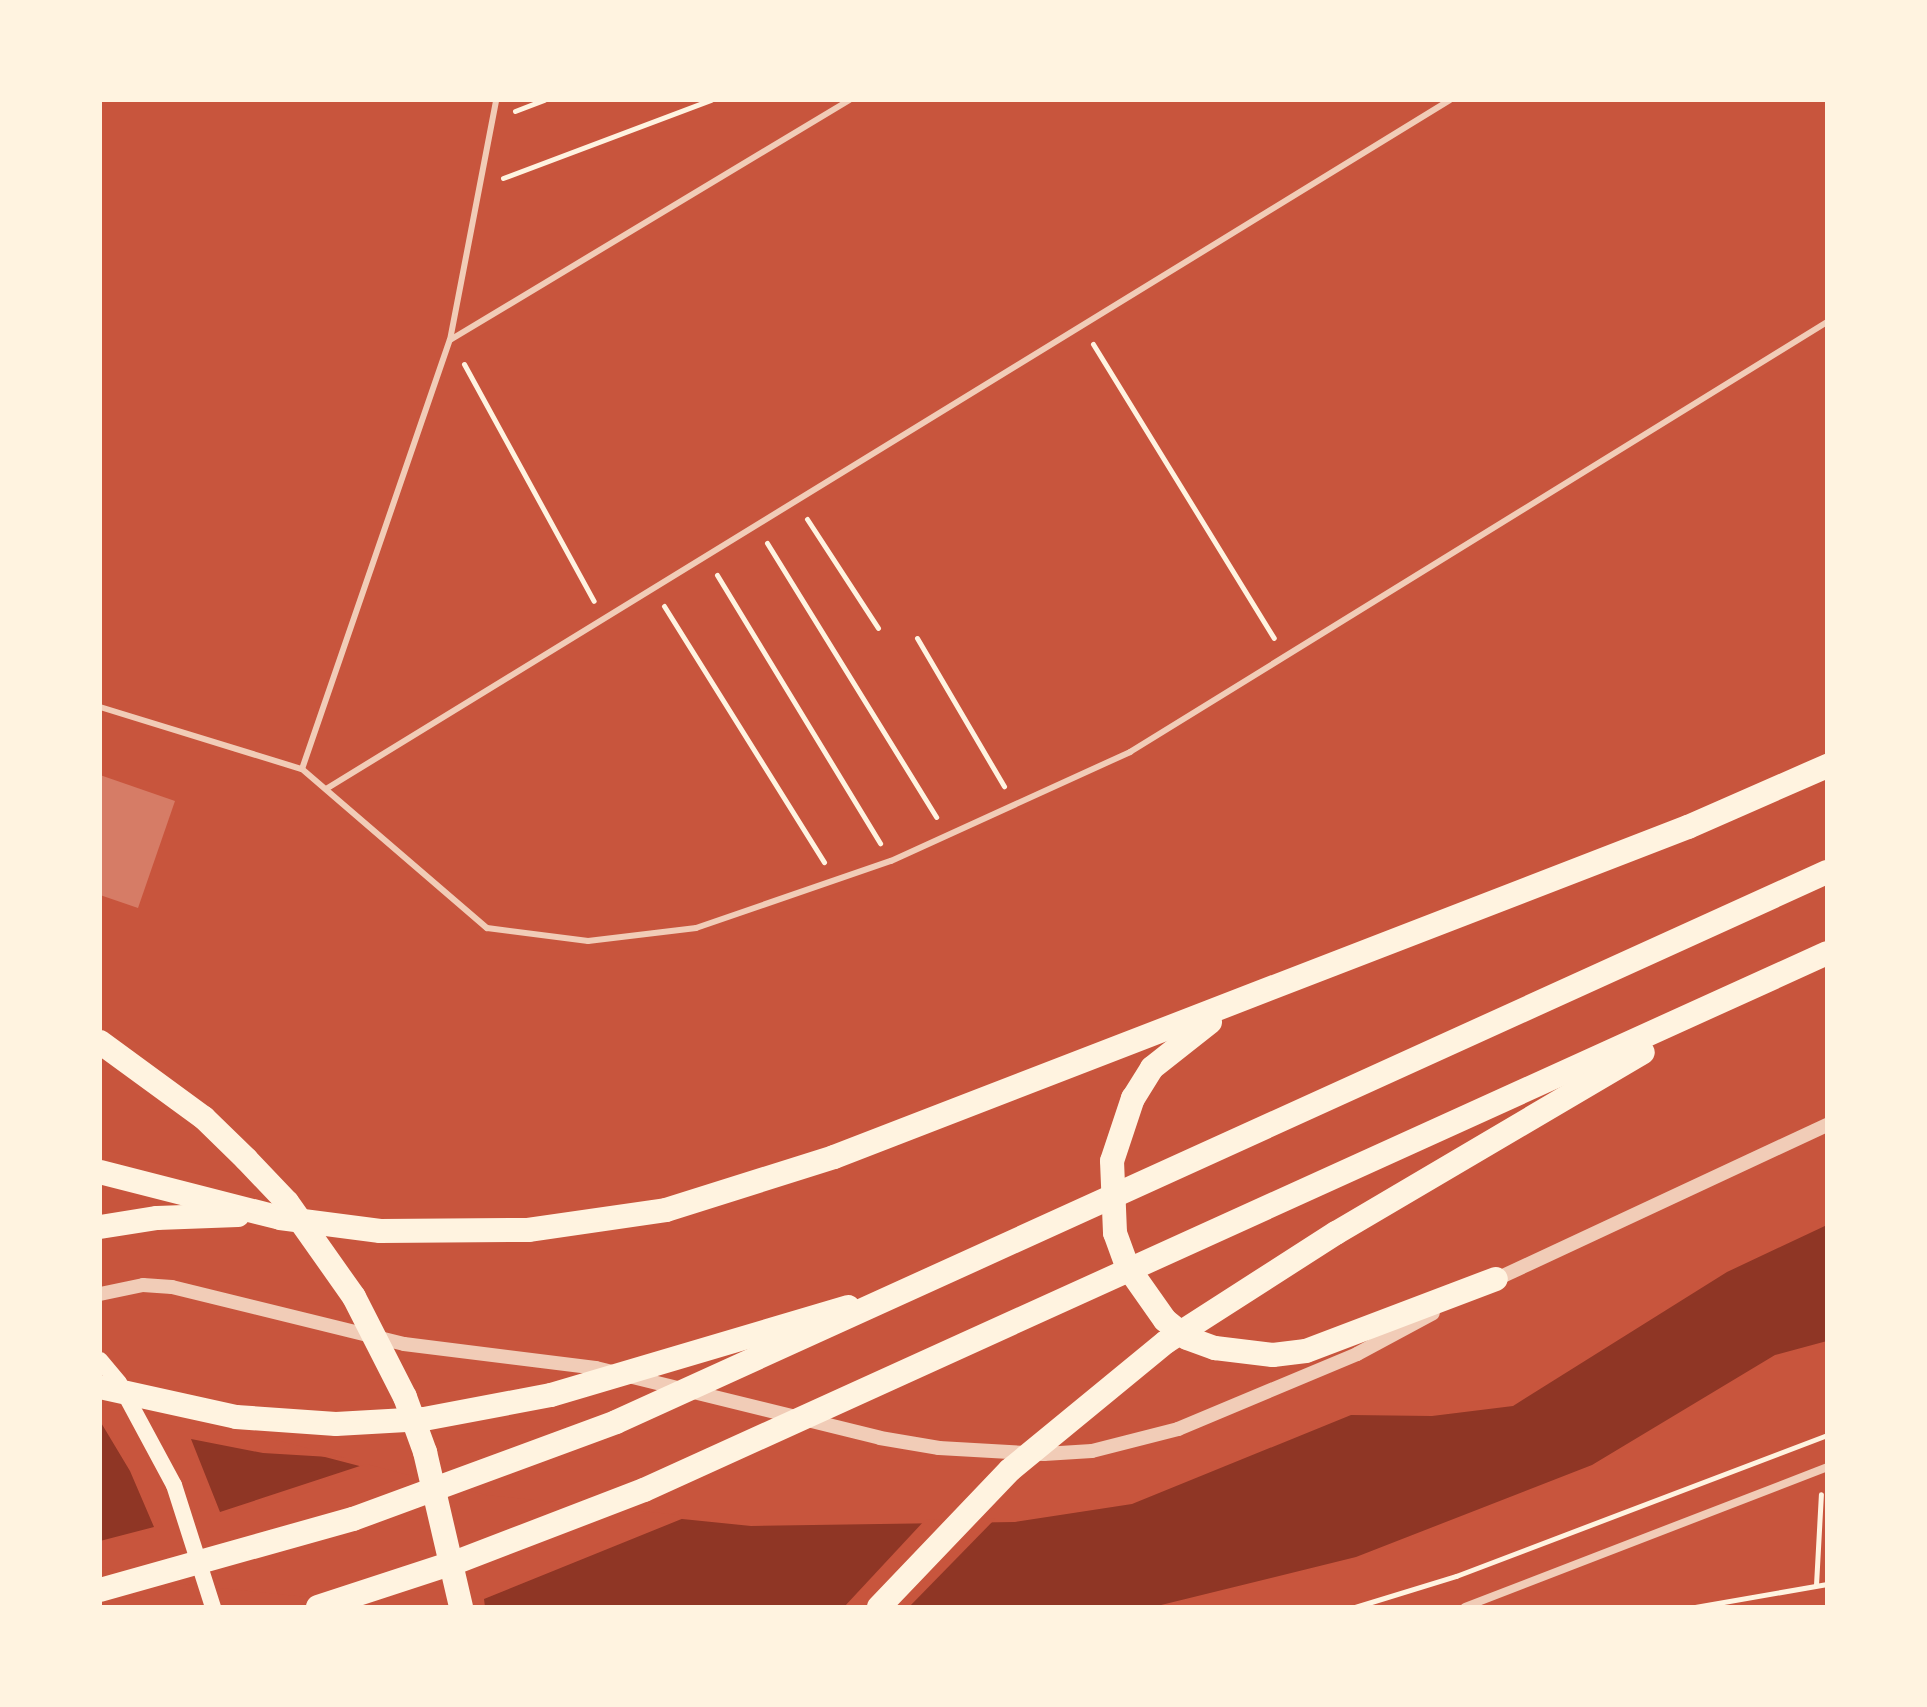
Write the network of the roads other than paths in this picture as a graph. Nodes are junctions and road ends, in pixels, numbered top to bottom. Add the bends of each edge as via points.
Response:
1 (496, 100) edge
2 (850, 100) edge
3 (1450, 100) edge
4 (1827, 322) edge
5 (450, 340) junction
6 (100, 707) edge
7 (1827, 766) edge
8 (302, 769) junction
9 (326, 789) junction
10 (1827, 872) edge
11 (1827, 953) edge
12 (1324, 968) junction
13 (1761, 983) junction
14 (100, 1042) edge
15 (1827, 1125) edge
16 (100, 1172) edge
17 (280, 1218) junction
18 (100, 1227) edge
19 (942, 1278) junction
20 (1496, 1279) junction
21 (100, 1294) edge
22 (100, 1360) edge
23 (110, 1385) edge
24 (1827, 1467) edge
25 (100, 1590) edge
26 (213, 1607) edge
27 (318, 1607) edge
28 (461, 1607) edge
29 (879, 1607) edge
30 (1465, 1607) edge

1 - 5 lane
2 - 5 lane
3 - 9 lane
4 - 9 lane via 1130,752 891,861 696,928 588,941 487,928
5 - 8 lane
6 - 8 lane
7 - 12 highway via 1688,827
8 - 9 lane
10 - 19 highway
11 - 13 highway
12 - 17 highway via 770,1180 666,1210 573,1225 460,1232 368,1230
12 - 20 highway via 1206,1024 1152,1068 1133,1098 1112,1161 1110,1198 1127,1266 1144,1296 1187,1338 1215,1348 1273,1355 1332,1343
13 - 27 highway via 644,1490 459,1561
13 - 29 highway via 1336,1233 1166,1342 1019,1462
14 - 28 highway via 193,1110 246,1159 287,1202 354,1297 405,1397 425,1452
15 - 20 street
16 - 17 highway
17 - 18 highway via 157,1218
19 - 23 highway via 596,1383 424,1419 336,1424 249,1419 188,1410
19 - 25 highway via 527,1458 285,1540
20 - 21 street via 1357,1354 1221,1413 1137,1441 1044,1454 939,1448 880,1438 596,1368 404,1344 172,1287 143,1285
22 - 23 main road
23 - 26 main road via 174,1485
24 - 30 street

